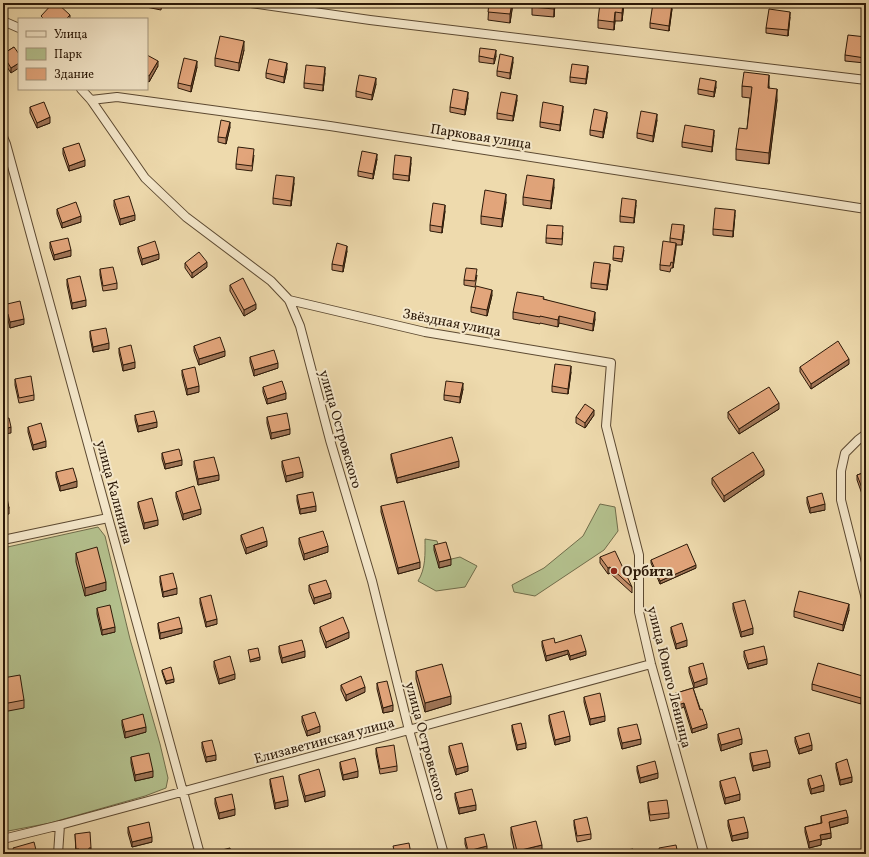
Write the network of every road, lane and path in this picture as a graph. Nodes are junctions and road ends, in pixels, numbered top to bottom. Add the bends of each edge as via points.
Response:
1 (251, 3) edge
2 (3, 21) edge
3 (18, 28) edge
4 (866, 80) edge
5 (82, 90) edge
6 (90, 100) junction
7 (3, 137) edge
8 (866, 209) edge
9 (289, 300) junction
10 (611, 363) joint
11 (866, 434) edge
12 (108, 518) junction
13 (3, 540) edge
14 (866, 599) edge
15 (651, 664) junction
16 (409, 730) junction
17 (183, 792) junction
18 (60, 825) junction
19 (3, 840) edge
20 (58, 854) edge
21 (200, 854) edge
22 (444, 854) edge
23 (704, 854) edge

1 - 4 street via 370,20
2 - 3 street
5 - 6 street, улица Островского
6 - 8 street, Парковая улица via 117,97 330,126
6 - 9 street, улица Островского via 145,178 186,216 271,281
7 - 12 street, улица Калинина
9 - 10 street, Звёздная улица via 425,332
9 - 16 street, улица Островского via 300,326 330,440 372,581
10 - 15 street, улица Юного Ленинца via 606,426 639,555 638,612
11 - 14 street via 845,453 841,471 841,500
12 - 13 street
12 - 17 street, улица Калинина
15 - 16 street, Елизаветинская улица
15 - 23 street, улица Юного Ленинца
16 - 17 street, Елизаветинская улица
16 - 22 street, улица Островского
17 - 18 street, Елизаветинская улица
17 - 21 street, улица Калинина
18 - 19 street, Елизаветинская улица
18 - 20 street

